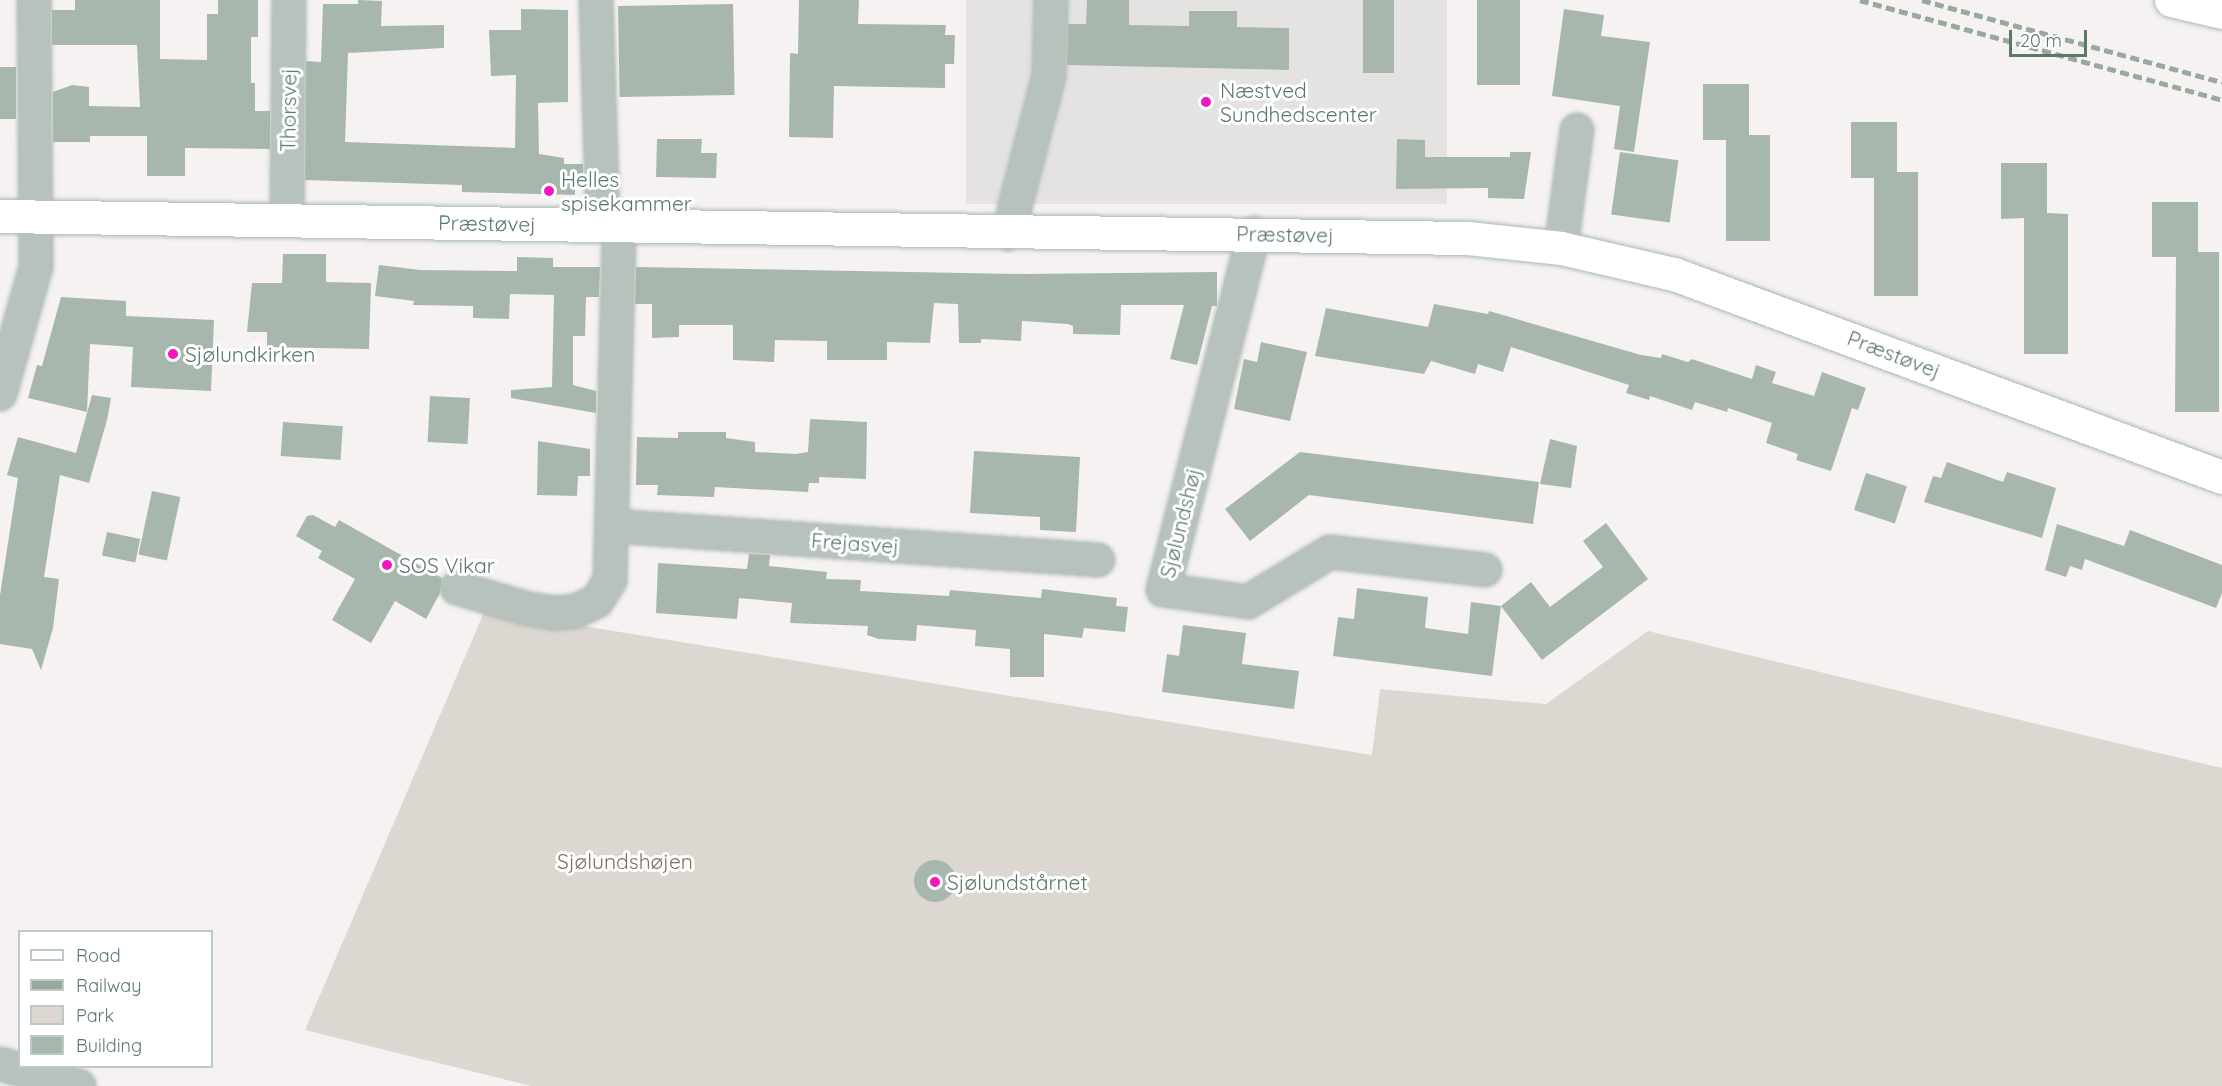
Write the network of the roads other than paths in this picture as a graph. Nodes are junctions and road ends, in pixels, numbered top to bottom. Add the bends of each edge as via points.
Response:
1 (34, 0) edge
2 (289, 0) edge
3 (596, 0) edge
4 (1051, 0) edge
5 (2171, 0) edge
6 (2222, 12) edge
7 (1577, 130) dead end
8 (0, 216) edge
9 (37, 216) junction
10 (287, 220) junction
11 (611, 225) junction
12 (1254, 233) junction
13 (1008, 234) junction
14 (1561, 248) junction
15 (0, 394) edge
16 (2222, 477) edge
17 (612, 526) junction
18 (1098, 560) dead end
19 (1485, 570) dead end
20 (457, 588) dead end
21 (0, 1064) edge
22 (79, 1086) edge

1 - 9 street
2 - 10 street, Thorsvej
3 - 11 street
4 - 13 street via 1049,75
5 - 6 street
7 - 14 street
8 - 9 street, Præstøvej
9 - 10 street, Præstøvej
9 - 15 street via 36,267
10 - 11 street, Præstøvej
11 - 13 street, Præstøvej
11 - 17 street
12 - 13 street, Præstøvej
12 - 14 street, Præstøvej via 1468,238
12 - 19 street, Sjølundshøj via 1163,590 1248,602 1330,552
14 - 16 street, Præstøvej via 1674,274
17 - 18 street, Frejasvej
17 - 20 street via 610,580 597,601 576,611 529,609
21 - 22 street

